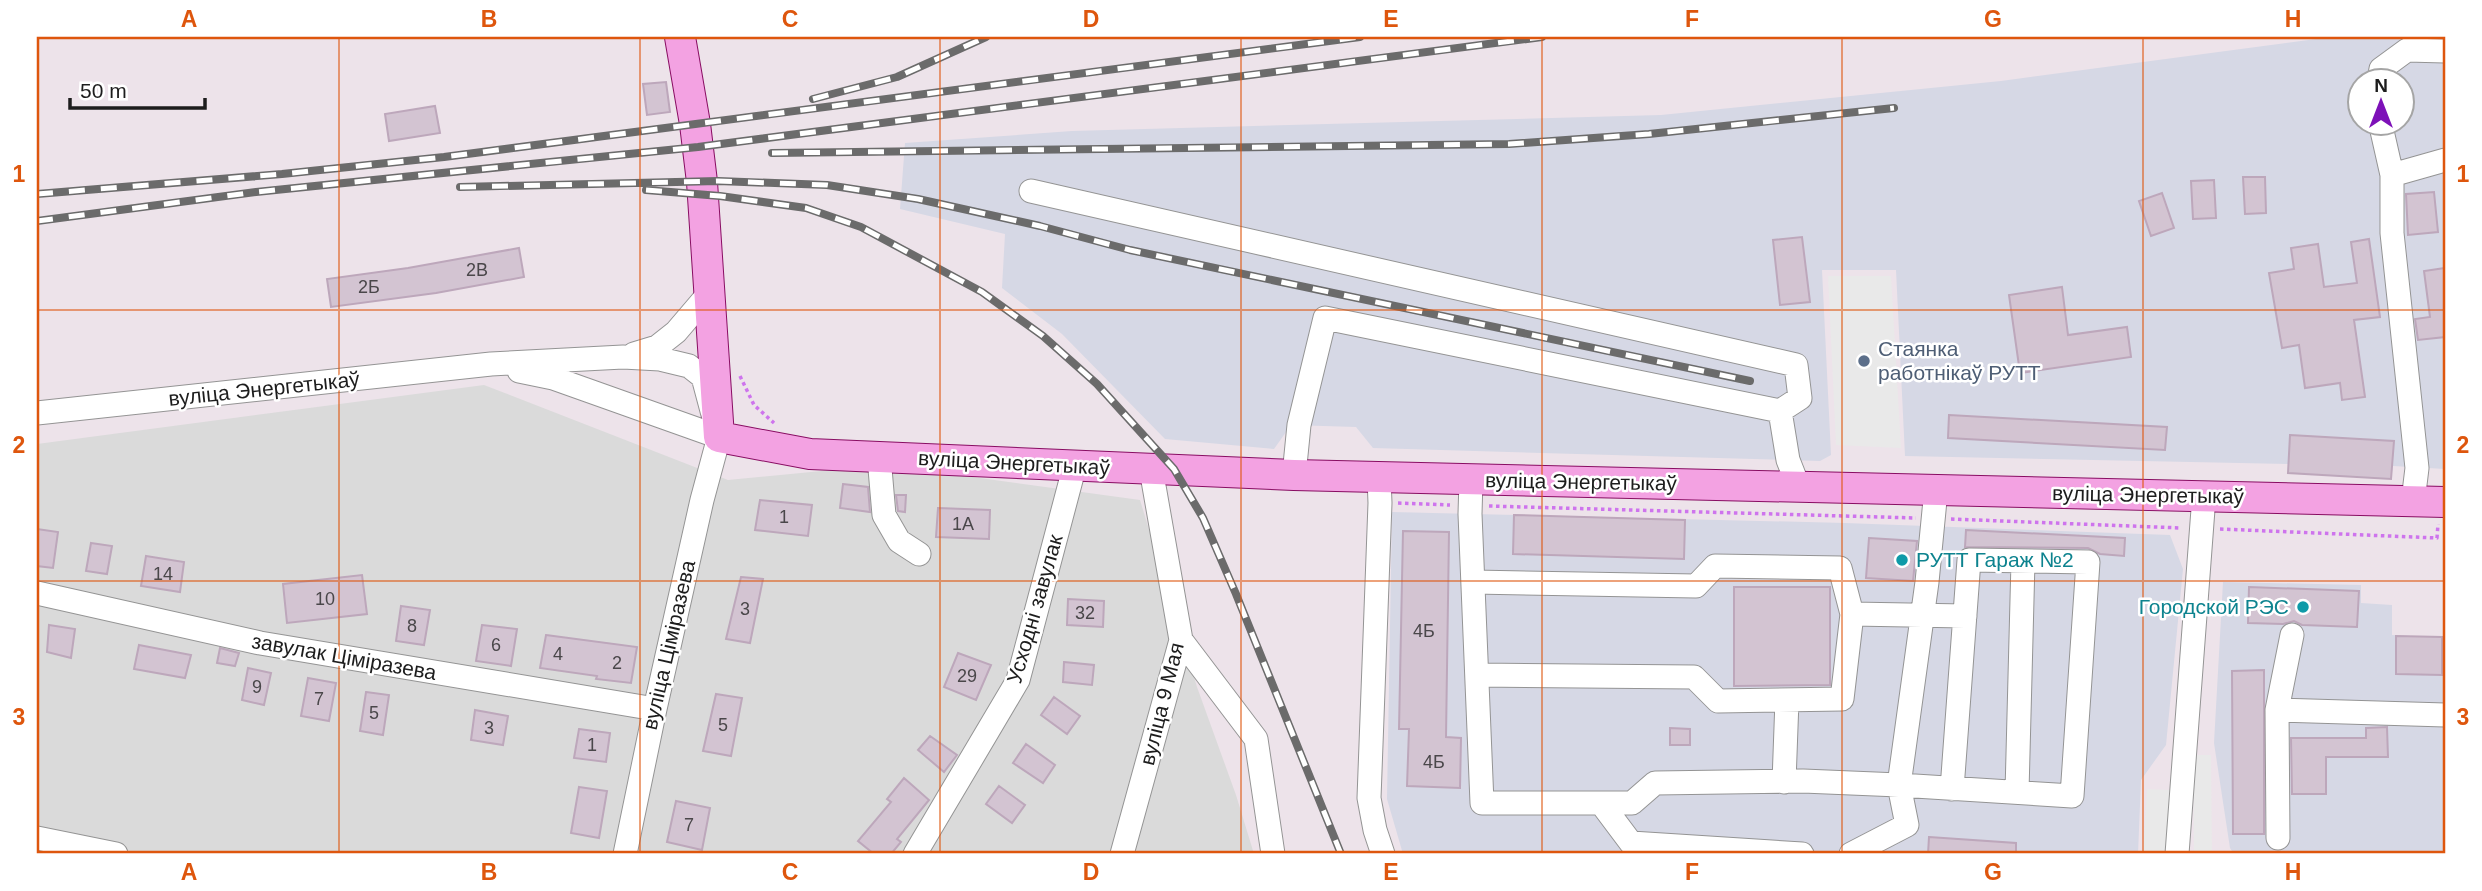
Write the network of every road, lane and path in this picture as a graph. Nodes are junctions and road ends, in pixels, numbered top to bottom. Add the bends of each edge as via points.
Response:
1 (680, 37) edge
2 (2445, 51) edge
3 (2385, 66) edge
4 (2383, 136) edge
5 (2445, 160) edge
6 (2392, 175) junction
7 (1031, 191) dead end
8 (710, 291) junction
9 (623, 357) junction
10 (491, 364) junction
11 (738, 366) dead end
12 (1780, 411) junction
13 (37, 413) edge
14 (782, 430) dead end
15 (719, 437) junction
16 (879, 457) junction
17 (1075, 466) junction
18 (1151, 469) junction
19 (1294, 475) junction
20 (1379, 478) junction
21 (1471, 480) junction
22 (1799, 488) junction
23 (1937, 490) junction
24 (2204, 496) junction
25 (2413, 501) junction
26 (2445, 502) edge
27 (919, 554) dead end
28 (2023, 561) junction
29 (1473, 582) junction
30 (37, 593) edge
31 (1852, 614) junction
32 (1923, 615) junction
33 (1965, 616) junction
34 (2292, 635) dead end
35 (1181, 640) junction
36 (1477, 675) junction
37 (1787, 700) junction
38 (655, 709) junction
39 (2277, 710) junction
40 (2445, 715) edge
41 (1784, 782) junction
42 (1899, 785) junction
43 (1952, 789) junction
44 (2017, 792) junction
45 (1601, 803) junction
46 (37, 838) edge
47 (2278, 838) dead end
48 (116, 854) edge
49 (625, 854) edge
50 (915, 854) edge
51 (1122, 854) edge
52 (1273, 854) edge
53 (1382, 854) edge
54 (1802, 854) edge
55 (1850, 854) edge
56 (2177, 854) edge

1 - 8 main road via 697,135
2 - 3 street via 2407,50
4 - 6 street
5 - 6 street
6 - 25 street via 2392,233 2417,468
7 - 12 street via 1796,365 1800,398
8 - 9 street via 657,347
8 - 15 main road
9 - 10 street, вуліца Энергетыкаў
9 - 15 street via 689,366 703,377
10 - 13 street, вуліца Энергетыкаў
10 - 15 street via 553,378
11 - 14 path via 754,405
12 - 19 street via 1325,318 1299,425
12 - 22 street via 1788,460
15 - 16 main road, вуліца Энергетыкаў via 810,454
15 - 38 street, вуліца Ціміразева
16 - 17 main road, вуліца Энергетыкаў
16 - 27 street via 884,515 899,541
17 - 18 main road, вуліца Энергетыкаў
17 - 50 street, Усходні завулак via 1018,680
18 - 19 main road, вуліца Энергетыкаў
18 - 35 street, вуліца 9 Мая
19 - 20 main road, вуліца Энергетыкаў
20 - 21 main road, вуліца Энергетыкаў
20 - 53 street via 1369,797
21 - 22 main road, вуліца Энергетыкаў
21 - 29 street
22 - 23 main road, вуліца Энергетыкаў
23 - 24 main road, вуліца Энергетыкаў
23 - 32 street
24 - 25 main road, вуліца Энергетыкаў
24 - 56 street
25 - 26 main road, вуліца Энергетыкаў
28 - 33 street via 1969,560
28 - 44 street
28 - 44 street via 2088,562 2072,796
29 - 31 street via 1696,586 1715,566 1840,568
29 - 36 street
30 - 38 street, завулак Ціміразева via 260,643
31 - 32 street
31 - 37 street via 1842,699
32 - 33 street
32 - 42 street
33 - 43 street
34 - 39 street
35 - 51 street, вуліца 9 Мая
35 - 52 street via 1256,739
36 - 37 street via 1695,677 1718,701
36 - 45 street via 1482,803
37 - 41 street
38 - 49 street, вуліца Ціміразева
39 - 40 street
39 - 47 street
41 - 42 street
41 - 45 street via 1655,783 1632,803
42 - 43 street
42 - 55 street via 1907,825
43 - 44 street
45 - 54 street via 1631,843
46 - 48 street

